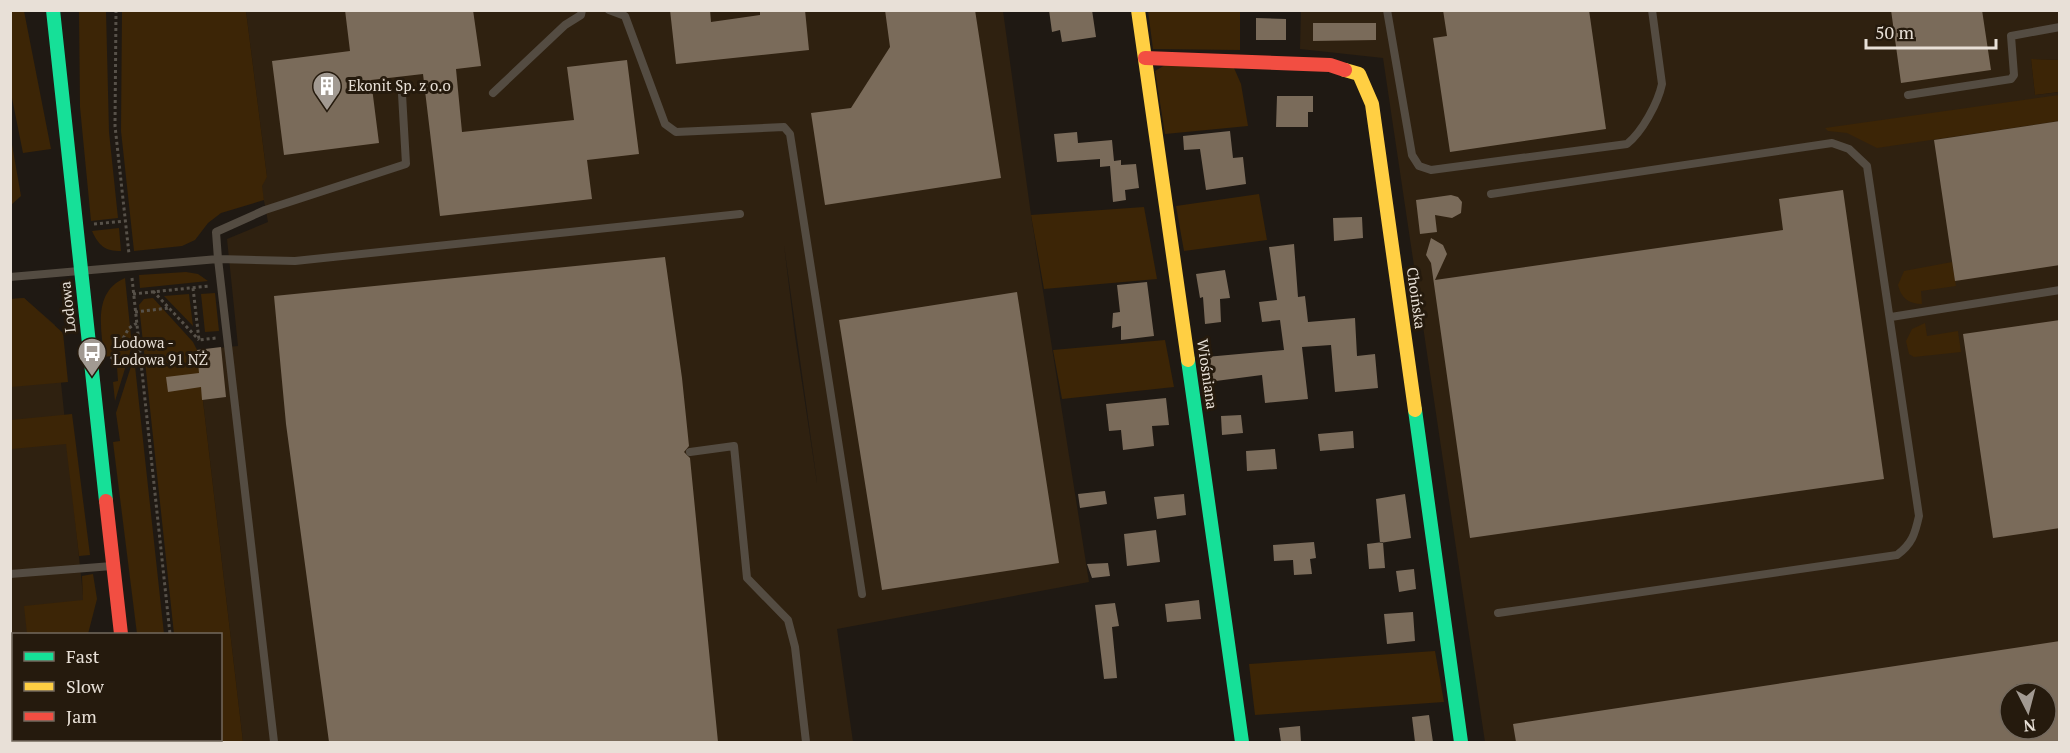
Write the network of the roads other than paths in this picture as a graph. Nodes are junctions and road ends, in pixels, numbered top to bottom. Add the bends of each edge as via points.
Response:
1 (53, 10) edge
2 (582, 10) edge
3 (609, 10) edge
4 (1138, 10) edge
5 (1387, 10) edge
6 (1652, 10) edge
7 (2060, 27) edge
8 (1145, 58) junction
9 (493, 93) dead end
10 (402, 94) dead end
11 (1908, 95) dead end
12 (1491, 194) dead end
13 (740, 214) dead end
14 (218, 259) junction
15 (80, 271) junction
16 (10, 277) edge
17 (2060, 290) edge
18 (1891, 317) junction
19 (690, 452) dead end
20 (113, 565) junction
21 (10, 574) edge
22 (861, 594) dead end
23 (1498, 613) dead end
24 (121, 633) edge
25 (274, 742) edge
26 (806, 742) edge
27 (1242, 742) edge
28 (1461, 742) edge

1 - 15 street, Lodowa
2 - 9 lane
3 - 22 lane via 625,16 665,124 676,132 784,127 790,134
4 - 8 street, Wiośniana
5 - 6 lane via 1412,155 1419,166 1431,170 1627,144 1635,137 1662,84
7 - 11 lane via 2011,36 2012,79
8 - 27 street, Wiośniana
8 - 28 street, Choińska via 1330,65 1359,75 1372,104
10 - 14 lane via 405,164 265,210 216,232
12 - 18 lane via 1841,145 1867,166
13 - 14 lane via 295,261
14 - 15 lane
14 - 25 lane
15 - 16 lane
15 - 20 street, Lodowa
17 - 18 lane
18 - 23 lane via 1919,516 1909,546 1897,555
19 - 26 lane via 734,446 747,578 788,620
20 - 21 lane
20 - 24 street, Lodowa

